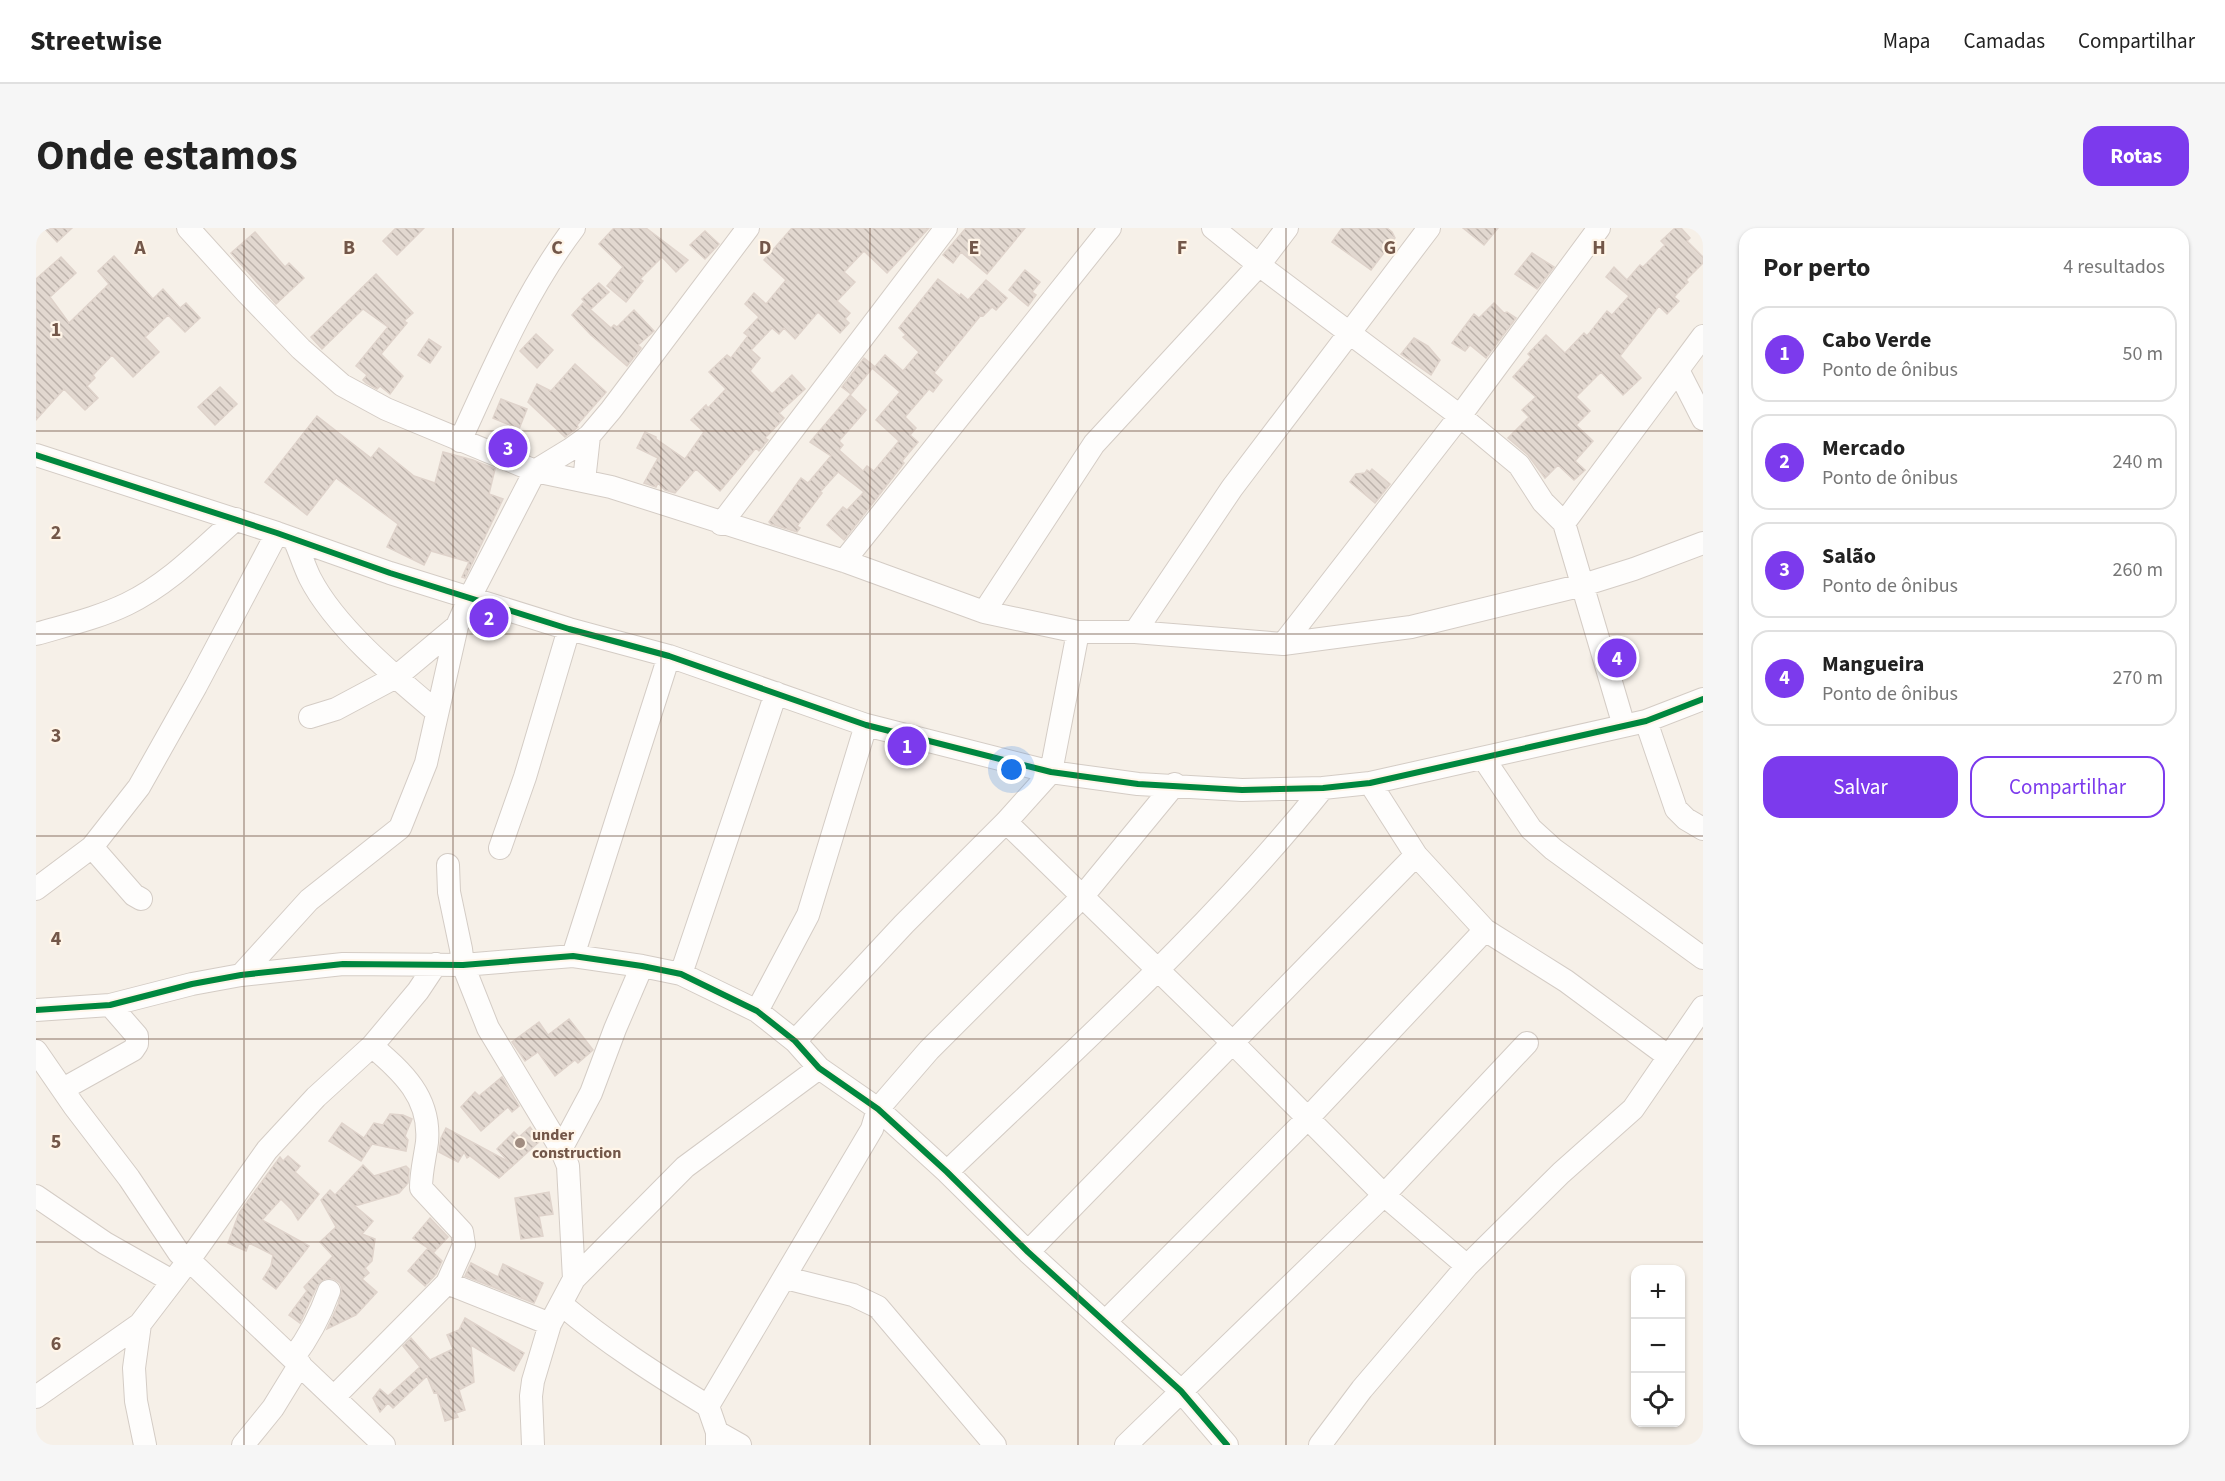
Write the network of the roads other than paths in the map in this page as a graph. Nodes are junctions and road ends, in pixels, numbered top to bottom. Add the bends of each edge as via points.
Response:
1 (188, 228) edge
2 (574, 228) edge
3 (748, 228) edge
4 (946, 228) edge
5 (1110, 228) edge
6 (1213, 228) edge
7 (1287, 228) edge
8 (1429, 228) edge
9 (1599, 228) edge
10 (1258, 265) junction
11 (1350, 334) junction
12 (1703, 336) edge
13 (1678, 370) junction
14 (1460, 416) junction
15 (1703, 419) edge
16 (589, 436) junction
17 (460, 441) junction
18 (36, 455) edge
19 (535, 471) junction
20 (584, 482) junction
21 (236, 519) junction
22 (1564, 523) junction
23 (721, 524) junction
24 (286, 536) junction
25 (1703, 543) edge
26 (844, 561) junction
27 (1583, 585) junction
28 (470, 597) junction
29 (984, 612) junction
30 (457, 626) junction
31 (569, 629) junction
32 (1078, 632) junction
33 (1135, 632) junction
34 (36, 634) edge
35 (1283, 644) junction
36 (669, 656) junction
37 (396, 677) junction
38 (776, 693) junction
39 (1700, 704) edge
40 (436, 712) junction
41 (310, 717) dead end
42 (1646, 721) junction
43 (866, 725) junction
44 (1624, 726) junction
45 (1484, 759) junction
46 (1051, 772) junction
47 (1370, 783) junction
48 (1175, 784) junction
49 (1323, 788) junction
50 (1006, 822) junction
51 (1703, 829) edge
52 (92, 847) junction
53 (500, 848) dead end
54 (1416, 855) junction
55 (448, 865) dead end
56 (36, 889) edge
57 (1082, 897) junction
58 (141, 899) dead end
59 (1485, 930) junction
60 (573, 956) junction
61 (1703, 958) edge
62 (436, 964) junction
63 (463, 965) junction
64 (642, 966) junction
65 (1158, 969) junction
66 (681, 974) junction
67 (241, 975) junction
68 (111, 1005) junction
69 (1703, 1007) edge
70 (36, 1010) edge
71 (757, 1011) junction
72 (795, 1041) junction
73 (1233, 1043) junction
74 (1527, 1043) dead end
75 (372, 1046) junction
76 (36, 1051) edge
77 (1669, 1057) junction
78 (819, 1068) junction
79 (63, 1089) junction
80 (878, 1109) junction
81 (1309, 1118) junction
82 (561, 1149) junction
83 (947, 1172) junction
84 (1384, 1195) junction
85 (36, 1196) edge
86 (1028, 1252) junction
87 (189, 1260) junction
88 (1467, 1266) junction
89 (786, 1278) junction
90 (574, 1279) junction
91 (172, 1281) junction
92 (447, 1283) junction
93 (329, 1291) dead end
94 (561, 1304) junction
95 (1106, 1321) junction
96 (141, 1324) junction
97 (550, 1324) junction
98 (297, 1361) junction
99 (1181, 1392) junction
100 (36, 1397) edge
101 (334, 1397) junction
102 (708, 1406) junction
103 (717, 1438) edge
104 (145, 1445) edge
105 (243, 1445) edge
106 (384, 1445) edge
107 (533, 1445) edge
108 (740, 1445) edge
109 (995, 1445) edge
110 (1126, 1445) edge
111 (1227, 1445) edge
112 (1320, 1445) edge

1 - 17 street via 301,349 342,385
2 - 17 street via 547,266
3 - 16 street
4 - 23 street
5 - 26 street
6 - 10 street
7 - 10 street
8 - 11 street
9 - 14 street
10 - 11 street
10 - 29 street via 1094,444
11 - 14 street
11 - 33 street via 1232,488
12 - 13 street
13 - 15 street
13 - 22 street
14 - 22 street via 1519,465 1543,502
14 - 35 street
16 - 19 street
16 - 20 street
17 - 19 street
18 - 21 street
19 - 20 street
19 - 28 street
20 - 23 street via 611,487
21 - 24 street
21 - 34 street via 166,580 129,603
22 - 27 street
23 - 26 street
24 - 28 street
24 - 37 street via 339,620
24 - 52 street via 139,787
25 - 27 street
26 - 29 street
27 - 35 street via 1411,627
27 - 44 street
28 - 30 street
28 - 31 street
29 - 32 street
30 - 37 street
30 - 40 street
31 - 36 street
31 - 53 street
32 - 33 street
32 - 46 street
33 - 35 street
36 - 38 street
36 - 60 street
37 - 40 street
37 - 41 street via 336,709
38 - 43 street
38 - 66 street
39 - 42 street
40 - 67 street via 426,764 400,828 309,900
42 - 44 street
42 - 51 street via 1676,809
43 - 46 street
43 - 71 street via 808,915
44 - 45 street
45 - 47 street
45 - 61 street via 1531,829 1553,849
46 - 48 street via 1138,784
46 - 50 street
47 - 49 street
47 - 54 street
48 - 49 street via 1242,790
48 - 57 street
49 - 65 street via 1282,839
50 - 57 street
50 - 72 street
52 - 56 street
52 - 58 street
54 - 59 street
54 - 73 street
55 - 63 street via 449,892
57 - 65 street
57 - 80 street via 929,1050
59 - 77 street via 1566,981
59 - 81 street
60 - 63 street
60 - 64 street
62 - 63 street
62 - 67 street via 344,964
62 - 75 street
63 - 82 street via 488,1028
64 - 66 street
64 - 82 street via 591,1093
65 - 73 street
65 - 83 street
66 - 71 street
67 - 68 street
68 - 70 street
68 - 79 street via 137,1036 137,1044 133,1050
69 - 77 street
71 - 72 street
72 - 78 street
73 - 81 street
73 - 86 street
74 - 84 street
75 - 87 street via 316,1097 267,1150
75 - 92 street via 413,1086 423,1109 427,1139 421,1188 462,1232 464,1245
76 - 79 street
77 - 88 street via 1633,1109
78 - 80 street
78 - 90 street via 685,1167
79 - 87 street via 179,1253
80 - 83 street
80 - 89 street via 872,1129
81 - 84 street
81 - 95 street
82 - 90 street via 570,1178
83 - 86 street
84 - 88 street
84 - 99 street
85 - 91 street via 105,1243
86 - 95 street
87 - 91 street
87 - 98 street
88 - 112 street via 1362,1389
89 - 102 street
89 - 109 street via 853,1295 878,1307
90 - 94 street
91 - 96 street
92 - 97 street
92 - 101 street
93 - 98 street
94 - 97 street
94 - 102 street via 646,1368
95 - 99 street
96 - 100 street
96 - 104 street via 134,1368
97 - 107 street via 533,1381
98 - 101 street
98 - 105 street via 273,1408
99 - 110 street
99 - 111 street
101 - 106 street
102 - 103 street
103 - 108 street

